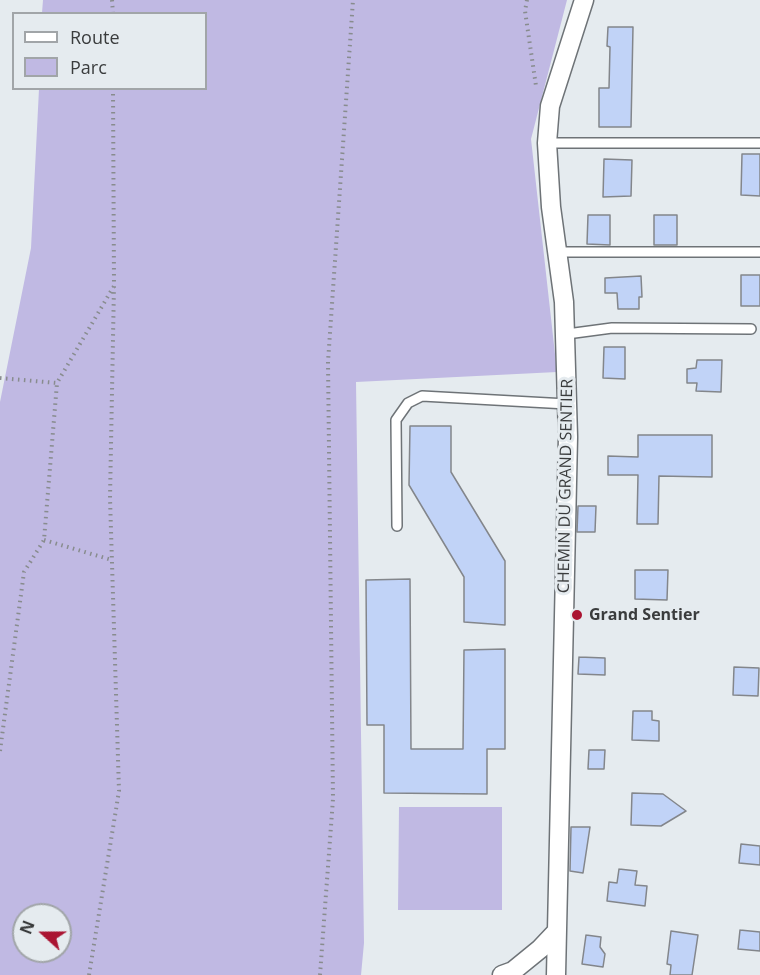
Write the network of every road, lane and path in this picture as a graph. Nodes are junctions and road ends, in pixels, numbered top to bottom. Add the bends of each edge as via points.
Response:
1 (352, 0) edge
2 (527, 0) edge
3 (584, 0) edge
4 (113, 90) edge
5 (550, 106) junction
6 (547, 143) junction
7 (760, 143) edge
8 (557, 252) junction
9 (760, 252) edge
10 (114, 285) junction
11 (751, 329) dead end
12 (567, 334) junction
13 (0, 378) edge
14 (57, 383) junction
15 (567, 404) junction
16 (397, 526) dead end
17 (44, 540) junction
18 (112, 560) junction
19 (0, 751) edge
20 (557, 931) junction
21 (514, 974) edge
22 (89, 975) edge
23 (320, 975) edge
24 (556, 975) edge

1 - 23 path via 328,362 333,799
2 - 5 path via 525,11 537,90
3 - 5 street, CHEMIN DU GRAND SENTIER
4 - 10 path
5 - 6 street, CHEMIN DU GRAND SENTIER
6 - 7 lane
6 - 8 street, CHEMIN DU GRAND SENTIER
8 - 9 lane
8 - 12 street, CHEMIN DU GRAND SENTIER
10 - 14 path
10 - 18 path
11 - 12 lane via 612,328
12 - 15 street, CHEMIN DU GRAND SENTIER
13 - 14 path
14 - 17 path
15 - 16 lane via 422,396 408,403 396,420
15 - 20 street, CHEMIN DU GRAND SENTIER
17 - 18 path
17 - 19 path via 24,572
18 - 22 path via 119,791
20 - 21 street
20 - 24 street, CHEMIN DU GRAND SENTIER

